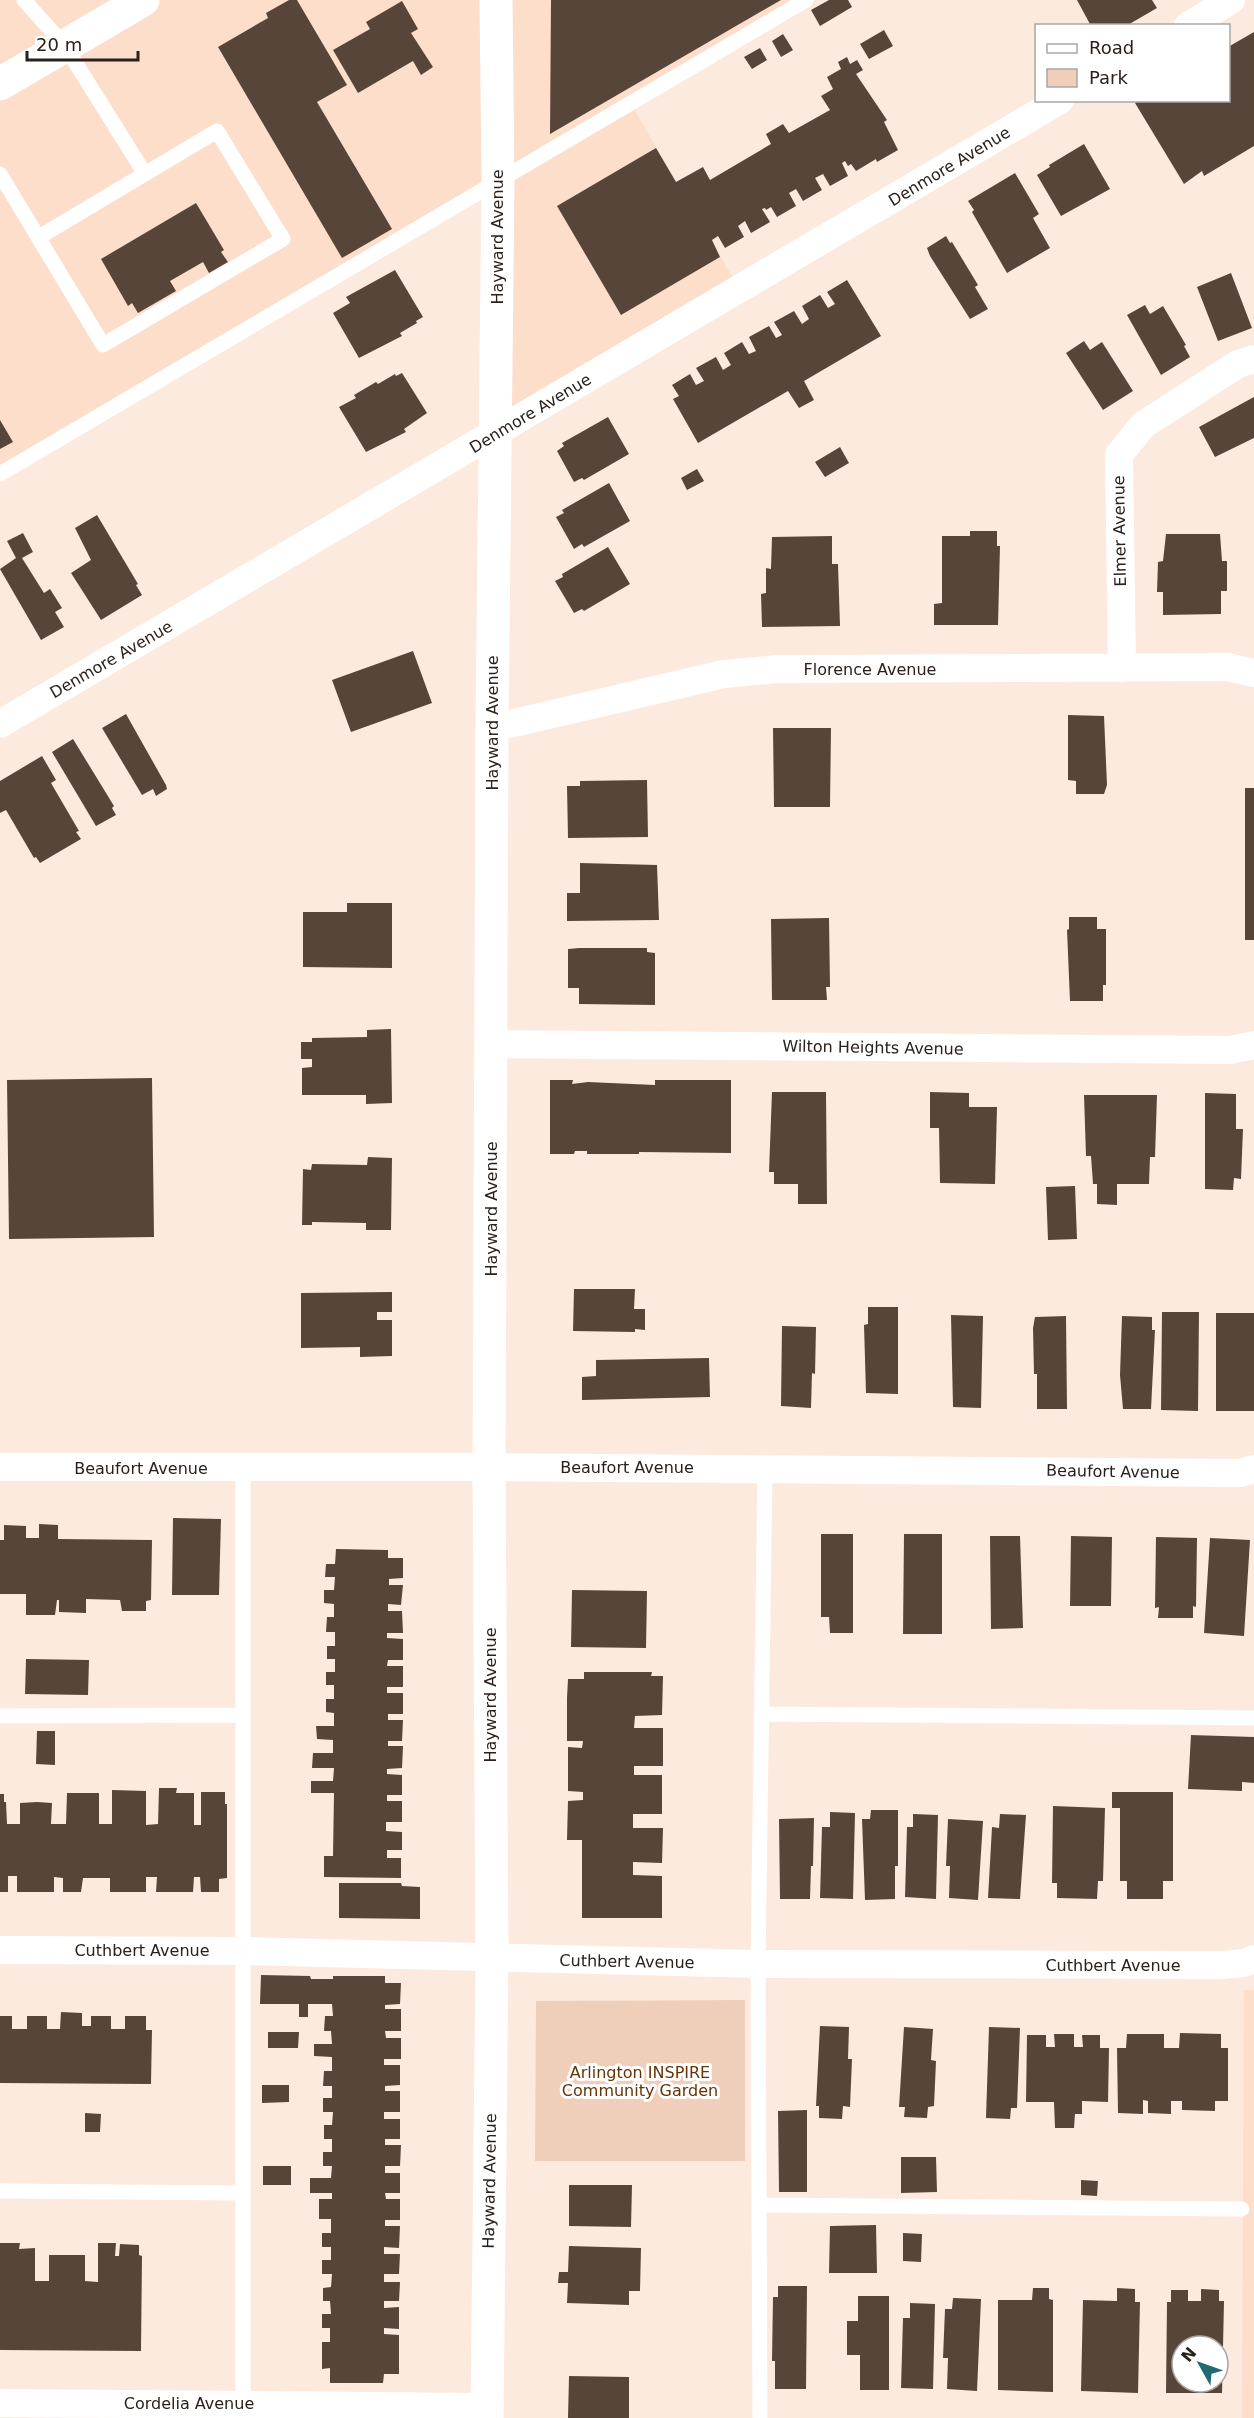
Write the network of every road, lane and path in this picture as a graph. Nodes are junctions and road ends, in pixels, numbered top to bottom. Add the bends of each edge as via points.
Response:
1 (24, 0) edge
2 (143, 0) edge
3 (496, 0) edge
4 (806, 0) edge
5 (1231, 0) edge
6 (1191, 24) edge
7 (65, 46) junction
8 (0, 84) edge
9 (1057, 102) edge
10 (0, 174) edge
11 (145, 174) junction
12 (498, 181) junction
13 (39, 237) junction
14 (1254, 359) edge
15 (496, 433) junction
16 (0, 474) edge
17 (1122, 668) junction
18 (1254, 673) edge
19 (0, 724) edge
20 (492, 728) junction
21 (491, 1044) junction
22 (1254, 1045) edge
23 (0, 1467) edge
24 (489, 1467) junction
25 (243, 1468) junction
26 (765, 1468) junction
27 (1254, 1469) edge
28 (761, 1714) junction
29 (243, 1715) junction
30 (0, 1716) edge
31 (1254, 1718) edge
32 (0, 1950) edge
33 (243, 1951) junction
34 (492, 1958) junction
35 (1254, 1959) edge
36 (758, 1964) junction
37 (0, 2192) edge
38 (243, 2193) junction
39 (759, 2205) junction
40 (1242, 2209) dead end
41 (0, 2403) edge
42 (243, 2411) edge
43 (487, 2412) edge
44 (760, 2418) edge

1 - 7 lane
2 - 7 street
3 - 12 street, Hayward Avenue
4 - 12 lane
5 - 6 street
7 - 8 street
7 - 11 lane
9 - 15 street, Denmore Avenue
10 - 13 lane
11 - 13 lane
11 - 13 lane via 217,130 283,239 103,345
12 - 15 street, Hayward Avenue
12 - 16 lane
14 - 17 street, Elmer Avenue via 1238,364 1143,425 1119,455
15 - 19 street, Denmore Avenue
15 - 20 street, Hayward Avenue
17 - 18 street, Florence Avenue via 1228,667
17 - 20 street, Florence Avenue via 778,669 724,674
20 - 21 street, Hayward Avenue
21 - 22 street, Wilton Heights Avenue via 1230,1050
21 - 24 street, Hayward Avenue
23 - 25 street, Beaufort Avenue
24 - 25 street, Beaufort Avenue
24 - 26 street, Beaufort Avenue
24 - 34 street, Hayward Avenue
25 - 29 lane
26 - 27 street, Beaufort Avenue via 1240,1473
26 - 28 lane
28 - 31 lane
28 - 36 lane
29 - 30 lane
29 - 33 lane
32 - 33 street, Cuthbert Avenue
33 - 34 street, Cuthbert Avenue
33 - 38 lane
34 - 36 street, Cuthbert Avenue
34 - 43 street, Hayward Avenue
35 - 36 street, Cuthbert Avenue via 1221,1965
36 - 39 lane
37 - 38 lane
38 - 42 lane
39 - 40 lane
39 - 44 lane
41 - 42 street, Cordelia Avenue
42 - 43 street, Cordelia Avenue

